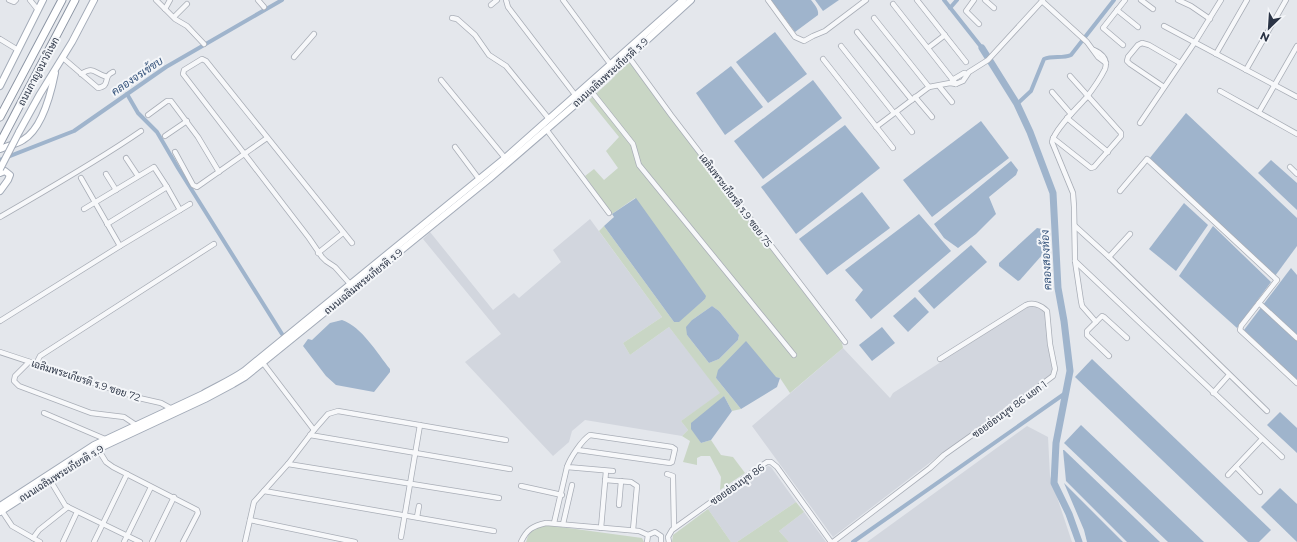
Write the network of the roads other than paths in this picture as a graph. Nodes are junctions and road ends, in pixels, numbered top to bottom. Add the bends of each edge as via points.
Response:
1 (9, 0) edge
2 (16, 0) edge
3 (30, 0) edge
4 (43, 0) edge
5 (62, 0) edge
6 (75, 0) edge
7 (94, 0) edge
8 (156, 0) edge
9 (170, 0) edge
10 (258, 0) edge
11 (497, 0) edge
12 (506, 0) edge
13 (563, 0) edge
14 (683, 0) edge
15 (691, 0) edge
16 (768, 0) edge
17 (866, 0) edge
18 (917, 0) edge
19 (974, 0) edge
20 (985, 0) edge
21 (1125, 0) edge
22 (1142, 0) edge
23 (1178, 0) edge
24 (1221, 0) edge
25 (1247, 0) edge
26 (1286, 0) edge
27 (1043, 1) edge
28 (187, 4) dead end
29 (893, 4) dead end
30 (491, 5) dead end
31 (264, 7) dead end
32 (994, 8) dead end
33 (165, 9) junction
34 (1153, 9) dead end
35 (38, 10) junction
36 (1117, 10) junction
37 (174, 17) junction
38 (452, 18) dead end
39 (874, 18) dead end
40 (1210, 19) junction
41 (979, 24) dead end
42 (1164, 26) dead end
43 (1138, 27) dead end
44 (857, 32) dead end
45 (314, 34) dead end
46 (944, 35) junction
47 (0, 39) edge
48 (1195, 42) junction
49 (204, 44) dead end
50 (1123, 45) dead end
51 (841, 46) dead end
52 (1297, 46) edge
53 (928, 48) junction
54 (18, 50) junction
55 (1216, 54) junction
56 (628, 56) junction
57 (294, 57) dead end
58 (63, 58) junction
59 (823, 60) dead end
60 (966, 62) dead end
61 (1180, 63) junction
62 (611, 65) junction
63 (56, 70) junction
64 (1246, 70) junction
65 (113, 72) dead end
66 (968, 73) junction
67 (81, 74) junction
68 (1070, 76) dead end
69 (107, 77) junction
70 (2, 80) edge
71 (442, 80) dead end
72 (951, 81) junction
73 (1275, 85) junction
74 (0, 86) edge
75 (939, 86) junction
76 (929, 87) junction
77 (1164, 87) junction
78 (590, 91) junction
79 (1220, 91) dead end
80 (1052, 92) dead end
81 (576, 96) junction
82 (1087, 96) junction
83 (1297, 97) edge
84 (914, 98) junction
85 (952, 102) dead end
86 (895, 112) junction
87 (1259, 112) junction
88 (148, 115) dead end
89 (0, 116) edge
90 (1069, 116) junction
91 (932, 117) dead end
92 (549, 119) junction
93 (187, 121) junction
94 (1140, 123) dead end
95 (876, 127) junction
96 (546, 129) junction
97 (141, 131) dead end
98 (912, 132) dead end
99 (1297, 134) edge
100 (165, 136) dead end
101 (267, 138) junction
102 (1053, 138) junction
103 (1, 140) edge
104 (455, 147) dead end
105 (893, 148) dead end
106 (0, 149) edge
107 (175, 152) dead end
108 (1108, 152) junction
109 (243, 154) junction
110 (126, 158) dead end
111 (505, 158) junction
112 (1290, 167) dead end
113 (0, 168) edge
114 (219, 172) junction
115 (0, 174) edge
116 (106, 174) dead end
117 (1297, 174) edge
118 (138, 176) junction
119 (81, 178) dead end
120 (479, 179) junction
121 (167, 187) junction
122 (116, 190) junction
123 (0, 191) edge
124 (1120, 191) dead end
125 (94, 203) junction
126 (190, 204) dead end
127 (84, 209) dead end
128 (180, 210) junction
129 (609, 213) dead end
130 (0, 217) edge
131 (107, 224) junction
132 (1075, 226) junction
133 (343, 233) junction
134 (1130, 234) dead end
135 (352, 243) dead end
136 (214, 244) dead end
137 (120, 246) junction
138 (318, 253) junction
139 (1109, 256) junction
140 (1075, 261) junction
141 (350, 285) junction
142 (1259, 303) junction
143 (0, 321) edge
144 (1096, 322) junction
145 (1127, 338) dead end
146 (1297, 338) edge
147 (846, 342) dead end
148 (0, 352) edge
149 (794, 355) dead end
150 (1109, 356) dead end
151 (940, 359) dead end
152 (29, 362) junction
153 (36, 364) junction
154 (263, 364) junction
155 (1229, 375) junction
156 (1297, 383) edge
157 (1213, 393) junction
158 (172, 409) junction
159 (1266, 411) dead end
160 (44, 413) dead end
161 (136, 425) junction
162 (420, 425) junction
163 (314, 430) junction
164 (310, 435) junction
165 (1262, 439) junction
166 (105, 440) junction
167 (506, 440) dead end
168 (98, 449) junction
169 (578, 450) junction
170 (415, 452) junction
171 (1282, 457) dead end
172 (288, 464) junction
173 (567, 467) junction
174 (1236, 467) junction
175 (510, 469) dead end
176 (606, 471) junction
177 (613, 471) dead end
178 (127, 474) junction
179 (667, 474) dead end
180 (1228, 475) dead end
181 (50, 480) junction
182 (605, 480) junction
183 (621, 481) junction
184 (410, 483) junction
185 (572, 485) dead end
186 (521, 486) dead end
187 (150, 487) junction
188 (264, 491) junction
189 (1260, 492) dead end
190 (562, 495) junction
191 (174, 497) junction
192 (499, 498) dead end
193 (619, 505) dead end
194 (419, 506) dead end
195 (68, 507) junction
196 (1, 509) edge
197 (77, 512) junction
198 (405, 515) junction
199 (417, 517) junction
200 (250, 520) junction
201 (554, 523) junction
202 (102, 524) junction
203 (563, 524) junction
204 (601, 528) junction
205 (674, 528) junction
206 (633, 530) junction
207 (494, 531) dead end
208 (648, 535) junction
209 (127, 536) junction
210 (401, 536) dead end
211 (33, 538) junction
212 (342, 541) edge
213 (40, 542) edge
214 (64, 542) edge
215 (94, 542) edge
216 (124, 542) edge
217 (140, 542) edge
218 (152, 542) edge
219 (183, 542) edge
220 (245, 542) edge
221 (355, 542) edge
222 (521, 542) edge
223 (646, 542) edge
224 (661, 542) edge
225 (669, 542) edge
226 (832, 542) edge

1 - 2 street
3 - 35 street
4 - 35 main road
5 - 89 highway, ถนนกาญจนาภิเษก
6 - 103 highway, ถนนกาญจนาภิเษก
7 - 58 main road
8 - 33 street
9 - 33 street
10 - 31 street
11 - 30 street
12 - 81 street via 508,7
13 - 62 street
14 - 62 main road, ถนนเฉลิมพระเกียรติ ร.9
15 - 56 main road, ถนนเฉลิมพระเกียรติ ร.9
16 - 17 street via 795,37 802,41 825,31
18 - 46 street
19 - 41 street via 966,11
20 - 32 street
21 - 36 street
22 - 34 street
23 - 40 street
24 - 40 street
25 - 55 street
26 - 64 street
27 - 66 street via 988,60
27 - 82 street via 1106,63 1104,73
28 - 37 street
29 - 53 street
33 - 37 street
35 - 54 main road
36 - 43 street
36 - 50 street via 1103,28
37 - 49 street via 187,26
38 - 92 street via 457,19 475,35 489,54 506,66
39 - 76 street
40 - 48 street
42 - 48 street
44 - 84 street
45 - 57 street
46 - 53 street
46 - 60 street
47 - 54 street
48 - 55 street
48 - 61 street
51 - 86 street
52 - 73 street
53 - 72 street
54 - 70 main road
55 - 64 street
56 - 78 main road, ถนนเฉลิมพระเกียรติ ร.9
56 - 147 street, เฉลิมพระเกียรติ ร.9 ซอย 75
58 - 63 main road
58 - 67 street
59 - 95 street
61 - 77 street
61 - 77 street via 1142,44 1128,57 1127,61 1130,64
62 - 81 main road, ถนนเฉลิมพระเกียรติ ร.9
63 - 106 main road via 47,103 33,132 23,140
63 - 113 main road, bridge
64 - 73 street
65 - 69 street
66 - 72 street
66 - 72 street via 963,81 956,84
67 - 69 street via 91,69
67 - 69 street via 98,88 105,84
68 - 82 street
70 - 74 main road
71 - 111 street
72 - 75 street
73 - 83 street
73 - 87 street
75 - 76 street
75 - 85 street
76 - 84 street
77 - 94 street
78 - 96 main road, ถนนเฉลิมพระเกียรติ ร.9
78 - 149 street via 633,144 639,165
79 - 87 street
80 - 90 street
81 - 92 main road, ถนนเฉลิมพระเกียรติ ร.9
82 - 90 street
82 - 108 street via 1121,133
84 - 86 street
84 - 91 street
86 - 95 street
86 - 98 street
87 - 99 street
88 - 93 street via 170,100
90 - 102 street
90 - 108 street
92 - 111 main road, ถนนเฉลิมพระเกียรติ ร.9
93 - 100 street
93 - 114 street
95 - 105 street
96 - 129 street
96 - 154 main road, ถนนเฉลิมพระเกียรติ ร.9 via 489,179
97 - 130 street
101 - 109 street
101 - 109 street via 206,61 202,59 184,70 183,74
101 - 133 street
102 - 108 street via 1091,168
102 - 132 street via 1052,142 1073,193
104 - 120 street
107 - 114 street via 195,187
109 - 114 street
109 - 138 street
110 - 118 street
111 - 120 main road, ถนนเฉลิมพระเกียรติ ร.9
112 - 117 street
115 - 123 main road via 5,171 10,176
116 - 122 street
118 - 121 street via 154,167
118 - 122 street
119 - 125 street
120 - 141 main road, ถนนเฉลิมพระเกียรติ ร.9
121 - 128 street
121 - 131 street
122 - 125 street
124 - 142 street via 1147,158 1277,280
125 - 127 street
125 - 131 street
126 - 128 street
128 - 137 street
131 - 137 street
132 - 139 street
132 - 140 street
133 - 135 street
133 - 138 street
134 - 139 street
136 - 153 street via 40,356
137 - 143 street
138 - 141 street via 335,266
139 - 155 street
140 - 144 street via 1082,306
140 - 157 street
141 - 158 main road, ถนนเฉลิมพระเกียรติ ร.9 via 244,371 228,382
142 - 146 street
142 - 156 street via 1240,330
144 - 145 street via 1100,317 1104,317
144 - 150 street via 1087,330 1087,335
148 - 152 street, เฉลิมพระเกียรติ ร.9 ซอย 72
151 - 226 street, ซอยอ่อนนุช 86 แยก 1 via 1026,305 1036,304 1047,311 1055,369 1053,376 944,455
152 - 153 street, เฉลิมพระเกียรติ ร.9 ซอย 72
152 - 161 street via 15,376 14,381 20,386 91,413 124,417
153 - 158 street, เฉลิมพระเกียรติ ร.9 ซอย 72 via 161,403
154 - 163 street
154 - 168 main road, ถนนเฉลิมพระเกียรติ ร.9 via 205,399
155 - 157 street
155 - 159 street
157 - 165 street
158 - 161 main road, ถนนเฉลิมพระเกียรติ ร.9
160 - 166 street
161 - 166 main road, ถนนเฉลิมพระเกียรติ ร.9
162 - 163 street via 338,411 328,414
162 - 167 street
162 - 170 street
163 - 164 street
164 - 170 street
164 - 172 street
165 - 171 street
165 - 174 street
166 - 196 main road, ถนนเฉลิมพระเกียรติ ร.9 via 84,451
168 - 178 street via 109,465
168 - 181 main road, ถนนเฉลิมพระเกียรติ ร.9
169 - 169 street via 670,463 675,448 590,435
169 - 173 street
170 - 175 street
170 - 184 street
172 - 184 street
172 - 188 street
173 - 176 street
173 - 190 street
174 - 180 street
174 - 189 street
176 - 177 street
176 - 182 street
178 - 187 street
178 - 202 street
179 - 205 street via 673,476
181 - 195 street
181 - 196 main road, ถนนเฉลิมพระเกียรติ ร.9
182 - 183 street
182 - 204 street
183 - 193 street
183 - 206 street via 631,482 637,486
184 - 192 street
184 - 198 street
185 - 203 street
186 - 190 street
187 - 191 street
187 - 209 street
188 - 198 street
188 - 200 street via 254,502
190 - 201 street
191 - 218 street
191 - 219 street via 198,512
194 - 199 street
195 - 197 street
195 - 211 street via 39,530
196 - 211 street via 12,526
197 - 202 street
197 - 214 street
198 - 199 street
198 - 210 street
199 - 207 street
200 - 212 street
200 - 220 street
201 - 203 street
201 - 222 street via 535,525 529,529
202 - 209 street
202 - 215 street
203 - 204 street
204 - 206 street
205 - 225 street via 669,534
205 - 226 street, ซอยอ่อนนุช 86 via 764,464 771,462
206 - 208 street
208 - 223 street
208 - 224 street via 652,532 657,533 661,536
209 - 216 street
209 - 217 street
211 - 213 street
212 - 221 street

